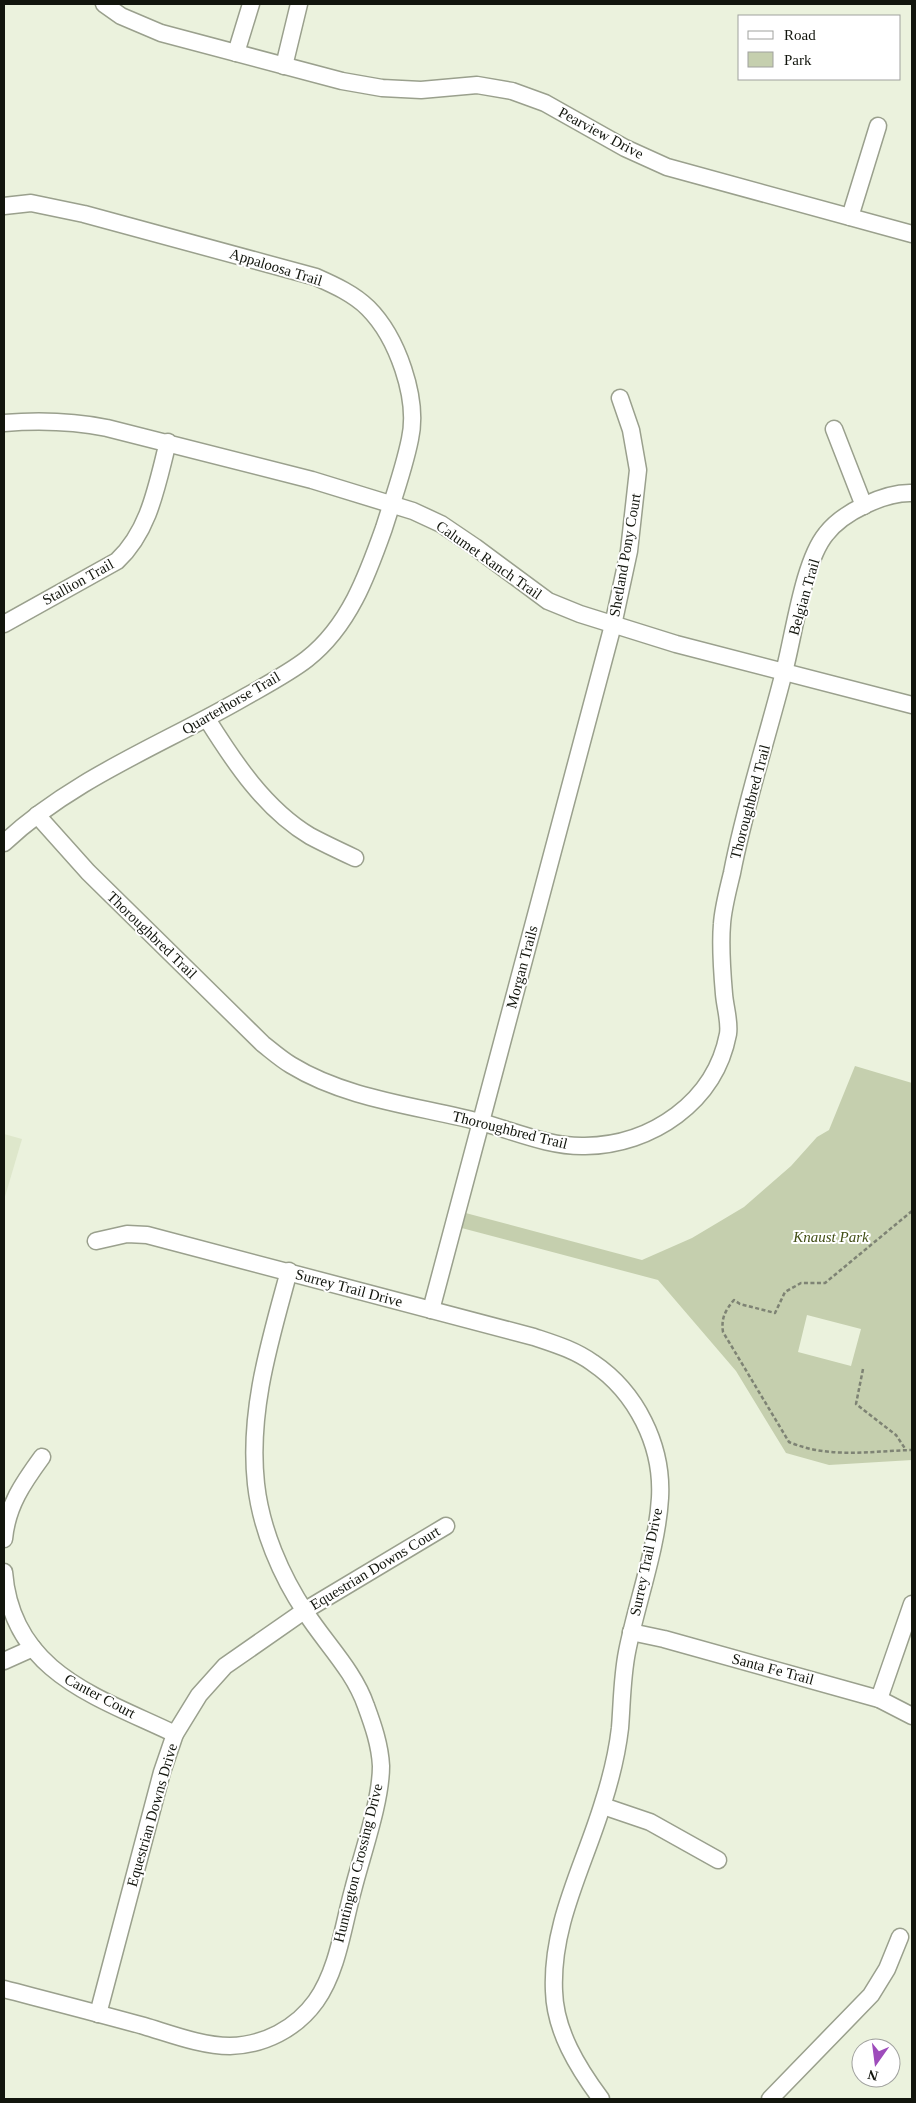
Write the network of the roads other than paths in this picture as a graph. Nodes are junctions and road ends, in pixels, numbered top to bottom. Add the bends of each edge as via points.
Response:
1 (104, 4) edge
2 (251, 4) edge
3 (300, 4) edge
4 (236, 53) junction
5 (284, 66) junction
6 (878, 126) dead end
7 (4, 206) edge
8 (850, 217) junction
9 (912, 234) edge
10 (620, 398) dead end
11 (4, 423) edge
12 (834, 429) dead end
13 (168, 442) junction
14 (912, 493) edge
15 (392, 503) junction
16 (864, 506) junction
17 (4, 624) edge
18 (613, 625) junction
19 (785, 671) junction
20 (912, 706) edge
21 (207, 719) junction
22 (37, 815) junction
23 (4, 844) edge
24 (355, 858) dead end
25 (481, 1122) junction
26 (96, 1241) dead end
27 (289, 1271) junction
28 (431, 1310) junction
29 (42, 1457) dead end
30 (446, 1526) dead end
31 (4, 1539) edge
32 (4, 1572) edge
33 (912, 1604) edge
34 (304, 1611) junction
35 (8, 1614) edge
36 (631, 1632) junction
37 (32, 1648) junction
38 (4, 1660) edge
39 (879, 1699) junction
40 (912, 1716) edge
41 (175, 1734) junction
42 (602, 1806) junction
43 (718, 1860) dead end
44 (900, 1937) dead end
45 (4, 1989) edge
46 (98, 2014) junction
47 (601, 2099) edge
48 (770, 2099) edge

1 - 4 street, Pearview Drive via 121,16 161,33
2 - 4 street
3 - 5 street
4 - 5 street, Pearview Drive
5 - 8 street, Pearview Drive via 382,88 421,90 476,85 512,91 545,103 625,148 667,167
6 - 8 street
7 - 15 street, Appaloosa Trail via 31,203 84,214 316,276 367,307 394,344 407,382 412,414 411,438
8 - 9 street, Pearview Drive
10 - 18 street, Shetland Pony Court via 631,430 638,470 629,551
11 - 13 street, Calumet Ranch Trail via 73,421
12 - 16 street
13 - 15 street, Calumet Ranch Trail
13 - 17 street, Stallion Trail via 151,506 138,537 128,551 117,561
14 - 16 street, Belgian Trail via 893,494
15 - 18 street, Calumet Ranch Trail via 442,524 548,601
15 - 21 street, Quarterhorse Trail via 354,604 334,632 307,659
16 - 19 street, Belgian Trail via 826,534 809,568
18 - 19 street, Calumet Ranch Trail
18 - 25 street, Morgan Trails
19 - 20 street, Calumet Ranch Trail
19 - 25 street, Thoroughbred Trail via 737,847 722,924 728,1031 718,1066 700,1094 672,1120 618,1143 583,1147 541,1140
21 - 22 street, Quarterhorse Trail via 76,788
21 - 24 street via 231,757 272,806 309,835
22 - 23 street, Quarterhorse Trail
22 - 25 street, Thoroughbred Trail via 88,872 263,1044 291,1065 366,1096
25 - 28 street, Morgan Trails
26 - 27 street, Surrey Trail Drive via 127,1234 147,1235
27 - 28 street, Surrey Trail Drive
27 - 34 street, Huntington Crossing Drive via 257,1400 254,1441 256,1485 265,1529
28 - 36 street, Surrey Trail Drive via 563,1346 592,1362 617,1383 639,1411 651,1437 660,1470 660,1498
29 - 31 street via 14,1499 5,1524
30 - 34 street, Equestrian Downs Court
32 - 35 street, Canter Court
33 - 39 street
34 - 41 street, Equestrian Downs Drive via 225,1666 199,1696
34 - 46 street, Huntington Crossing Drive via 350,1674 364,1702 376,1735 381,1766 376,1801 335,1958 323,1988 307,2011 285,2031 260,2042 229,2046 195,2041
35 - 37 street, Canter Court
36 - 39 street, Santa Fe Trail
36 - 42 street, Surrey Trail Drive via 625,1662 620,1730
37 - 38 street
37 - 41 street, Canter Court via 49,1667 74,1686
39 - 40 street, Santa Fe Trail
41 - 46 street, Equestrian Downs Drive
42 - 43 street via 650,1822
42 - 47 street, Surrey Trail Drive via 557,1936 554,1991 556,2009 567,2042 582,2073
44 - 48 street via 888,1969 871,1995
45 - 46 street, Huntington Crossing Drive

